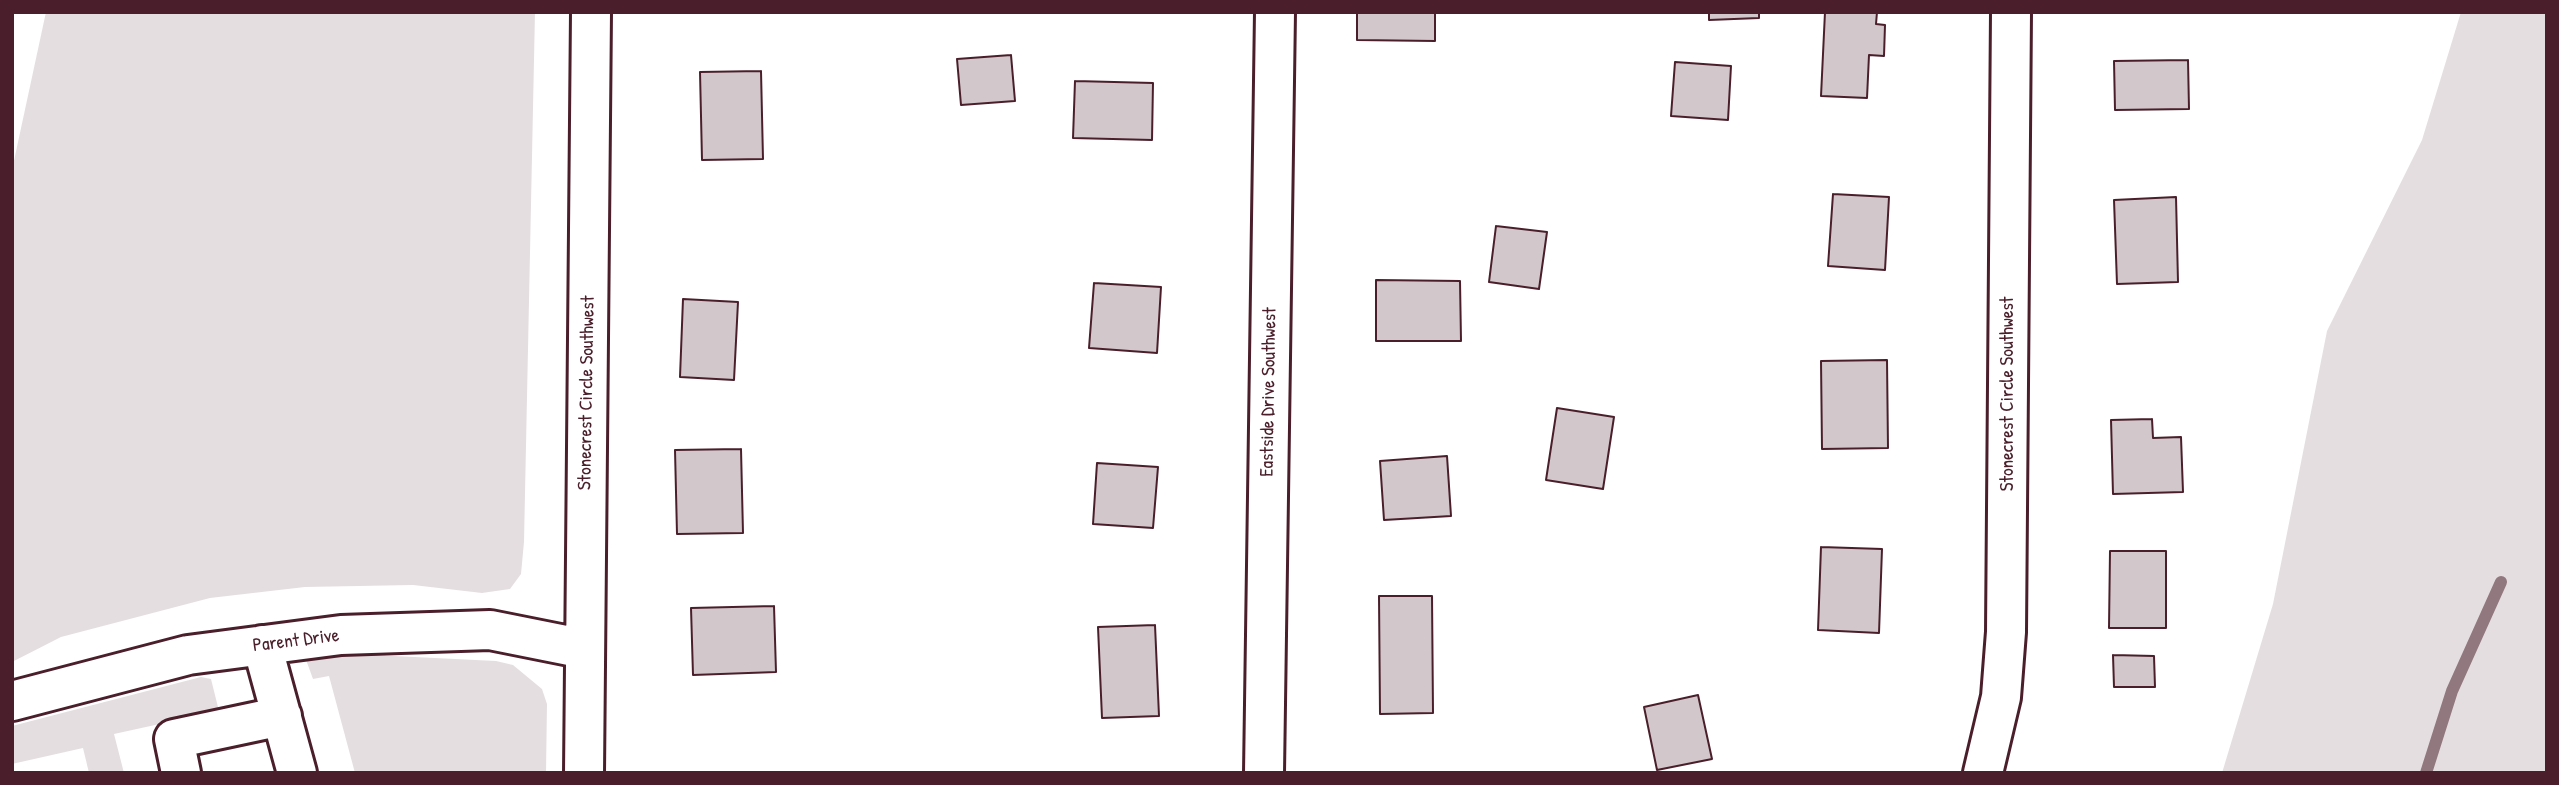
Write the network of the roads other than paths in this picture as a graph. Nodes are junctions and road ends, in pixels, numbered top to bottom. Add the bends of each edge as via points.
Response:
1 (591, 12) edge
2 (1275, 12) edge
3 (2011, 12) edge
4 (262, 645) junction
5 (585, 649) junction
6 (12, 701) edge
7 (282, 716) junction
8 (181, 773) edge
9 (297, 773) edge
10 (584, 773) edge
11 (1264, 773) edge
12 (1983, 773) edge

1 - 5 street, Stonecrest Circle Southwest
2 - 11 street, Eastside Drive Southwest
3 - 12 street, Stonecrest Circle Southwest via 2006,632 2001,697
4 - 5 street, Parent Drive via 341,635 490,630
4 - 6 street, Parent Drive via 188,655
4 - 7 street
5 - 10 street, Stonecrest Circle Southwest
7 - 8 street via 174,739
7 - 9 street

